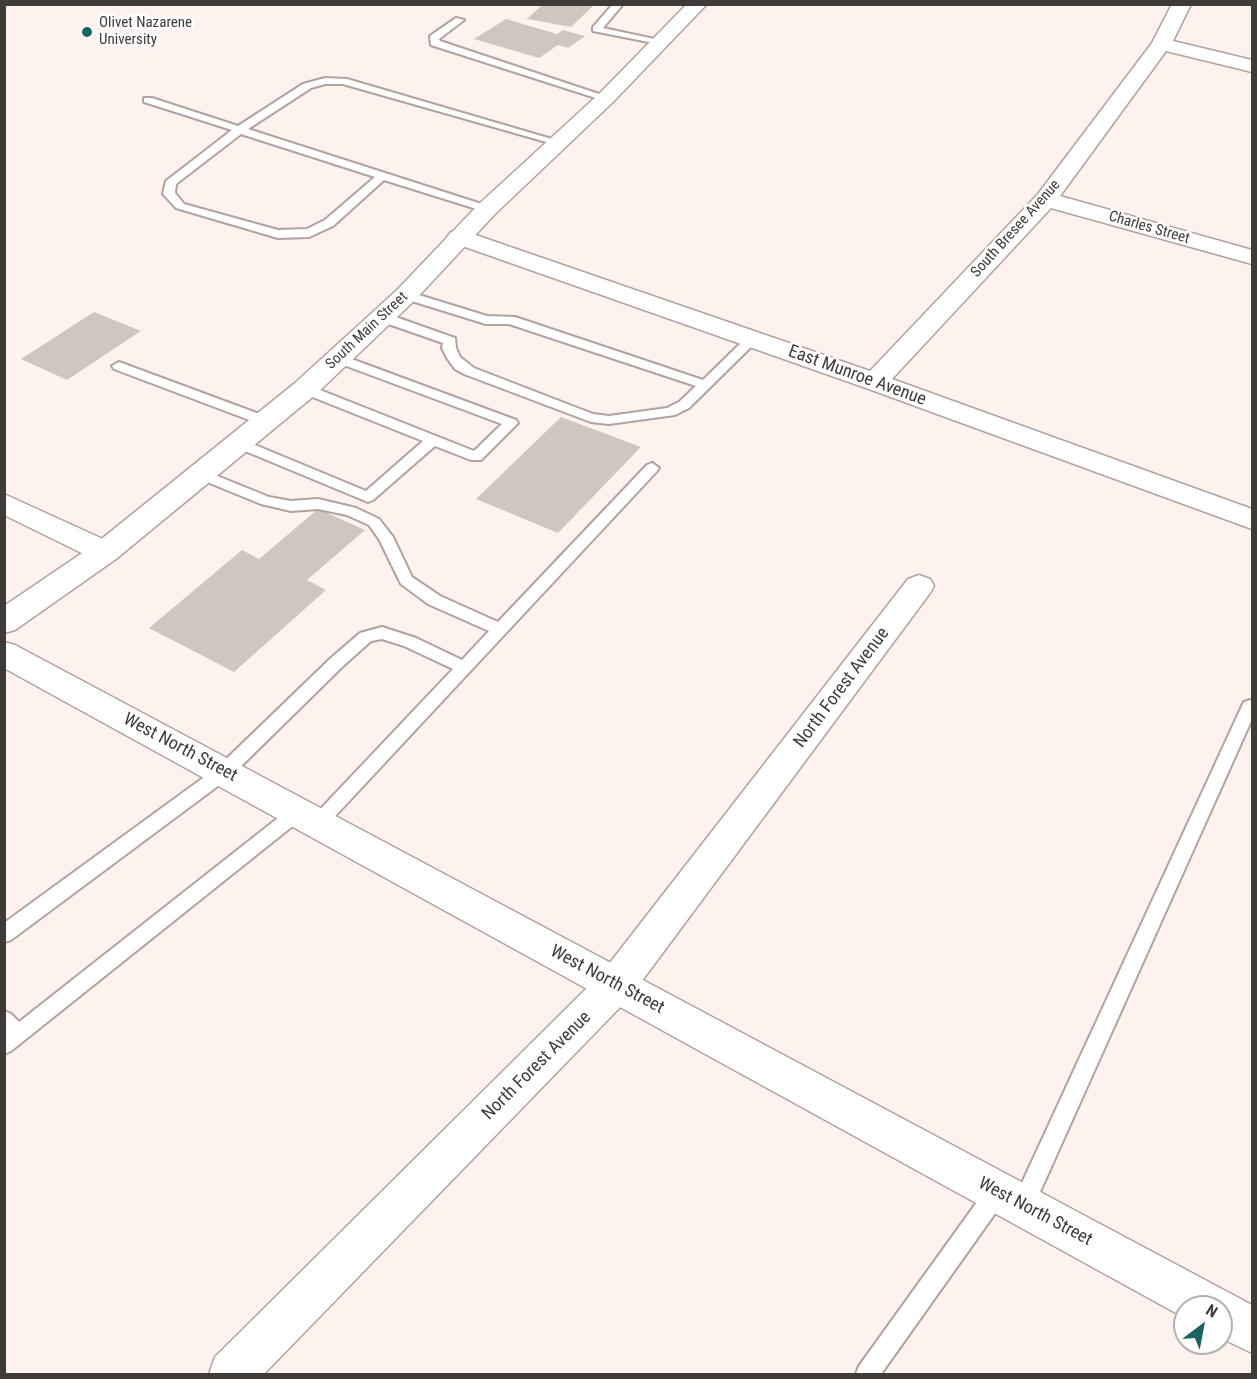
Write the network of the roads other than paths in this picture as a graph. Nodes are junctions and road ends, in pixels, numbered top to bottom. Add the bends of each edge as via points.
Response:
1 (619, 4) edge
2 (698, 4) edge
3 (1182, 4) edge
4 (459, 20) dead end
5 (660, 43) junction
6 (1161, 44) junction
7 (1252, 66) edge
8 (606, 98) junction
9 (148, 100) dead end
10 (242, 128) junction
11 (557, 142) junction
12 (382, 175) junction
13 (1046, 199) junction
14 (487, 209) junction
15 (459, 237) junction
16 (1252, 257) edge
17 (406, 294) junction
18 (382, 317) junction
19 (753, 339) junction
20 (338, 358) junction
21 (119, 366) dead end
22 (875, 382) junction
23 (705, 385) junction
24 (305, 389) junction
25 (265, 421) junction
26 (433, 440) junction
27 (238, 443) junction
28 (652, 468) dead end
29 (200, 474) junction
30 (4, 503) edge
31 (1252, 519) edge
32 (105, 552) junction
33 (919, 586) dead end
34 (4, 622) edge
35 (501, 630) junction
36 (4, 653) edge
37 (465, 668) junction
38 (1250, 706) dead end
39 (224, 772) junction
40 (308, 818) junction
41 (4, 934) edge
42 (616, 985) junction
43 (9, 1033) edge
44 (1010, 1198) junction
45 (1188, 1295) edge
46 (1233, 1320) edge
47 (1252, 1330) edge
48 (232, 1374) edge
49 (867, 1374) edge

1 - 5 lane via 596,29
2 - 5 street, South Main Street
3 - 6 street, South Bresee Avenue
4 - 8 lane via 434,38 435,43
5 - 8 street, South Main Street
6 - 7 street
6 - 13 street, South Bresee Avenue
8 - 11 street, South Main Street
9 - 10 lane
10 - 11 lane via 307,86 342,81
10 - 12 lane
10 - 12 lane via 170,183 169,194 180,206 278,234 309,233 329,223
11 - 14 street, South Main Street
12 - 14 lane
13 - 16 street, Charles Street
13 - 22 street, South Bresee Avenue
14 - 15 street, South Main Street
15 - 17 street, South Main Street
15 - 19 street, East Munroe Avenue
17 - 18 street, South Main Street
17 - 23 lane via 486,320 510,320
18 - 20 street, South Main Street
18 - 23 lane via 450,341 454,358 469,371 591,418 609,420 670,412 684,405
19 - 22 street, East Munroe Avenue
19 - 23 lane
20 - 24 street, South Main Street
20 - 26 lane via 511,423 476,457
21 - 25 lane
22 - 31 street, East Munroe Avenue
24 - 25 street, South Main Street
24 - 26 lane
25 - 27 street, South Main Street
26 - 27 lane via 368,497
27 - 29 street, South Main Street
28 - 35 lane
29 - 32 street, South Main Street
29 - 35 lane via 266,501 291,506 318,504 351,511 374,522 386,537 406,580 434,600
30 - 32 street
32 - 34 street, South Main Street
33 - 42 street, North Forest Avenue
35 - 37 lane
36 - 39 street, West North Street
37 - 39 lane via 382,633 366,637
37 - 40 lane
38 - 44 lane
39 - 40 street, West North Street
39 - 41 lane
40 - 42 street, West North Street
40 - 43 lane
42 - 44 street, West North Street
42 - 48 street, North Forest Avenue
44 - 45 street, West North Street
44 - 49 lane
46 - 47 street

